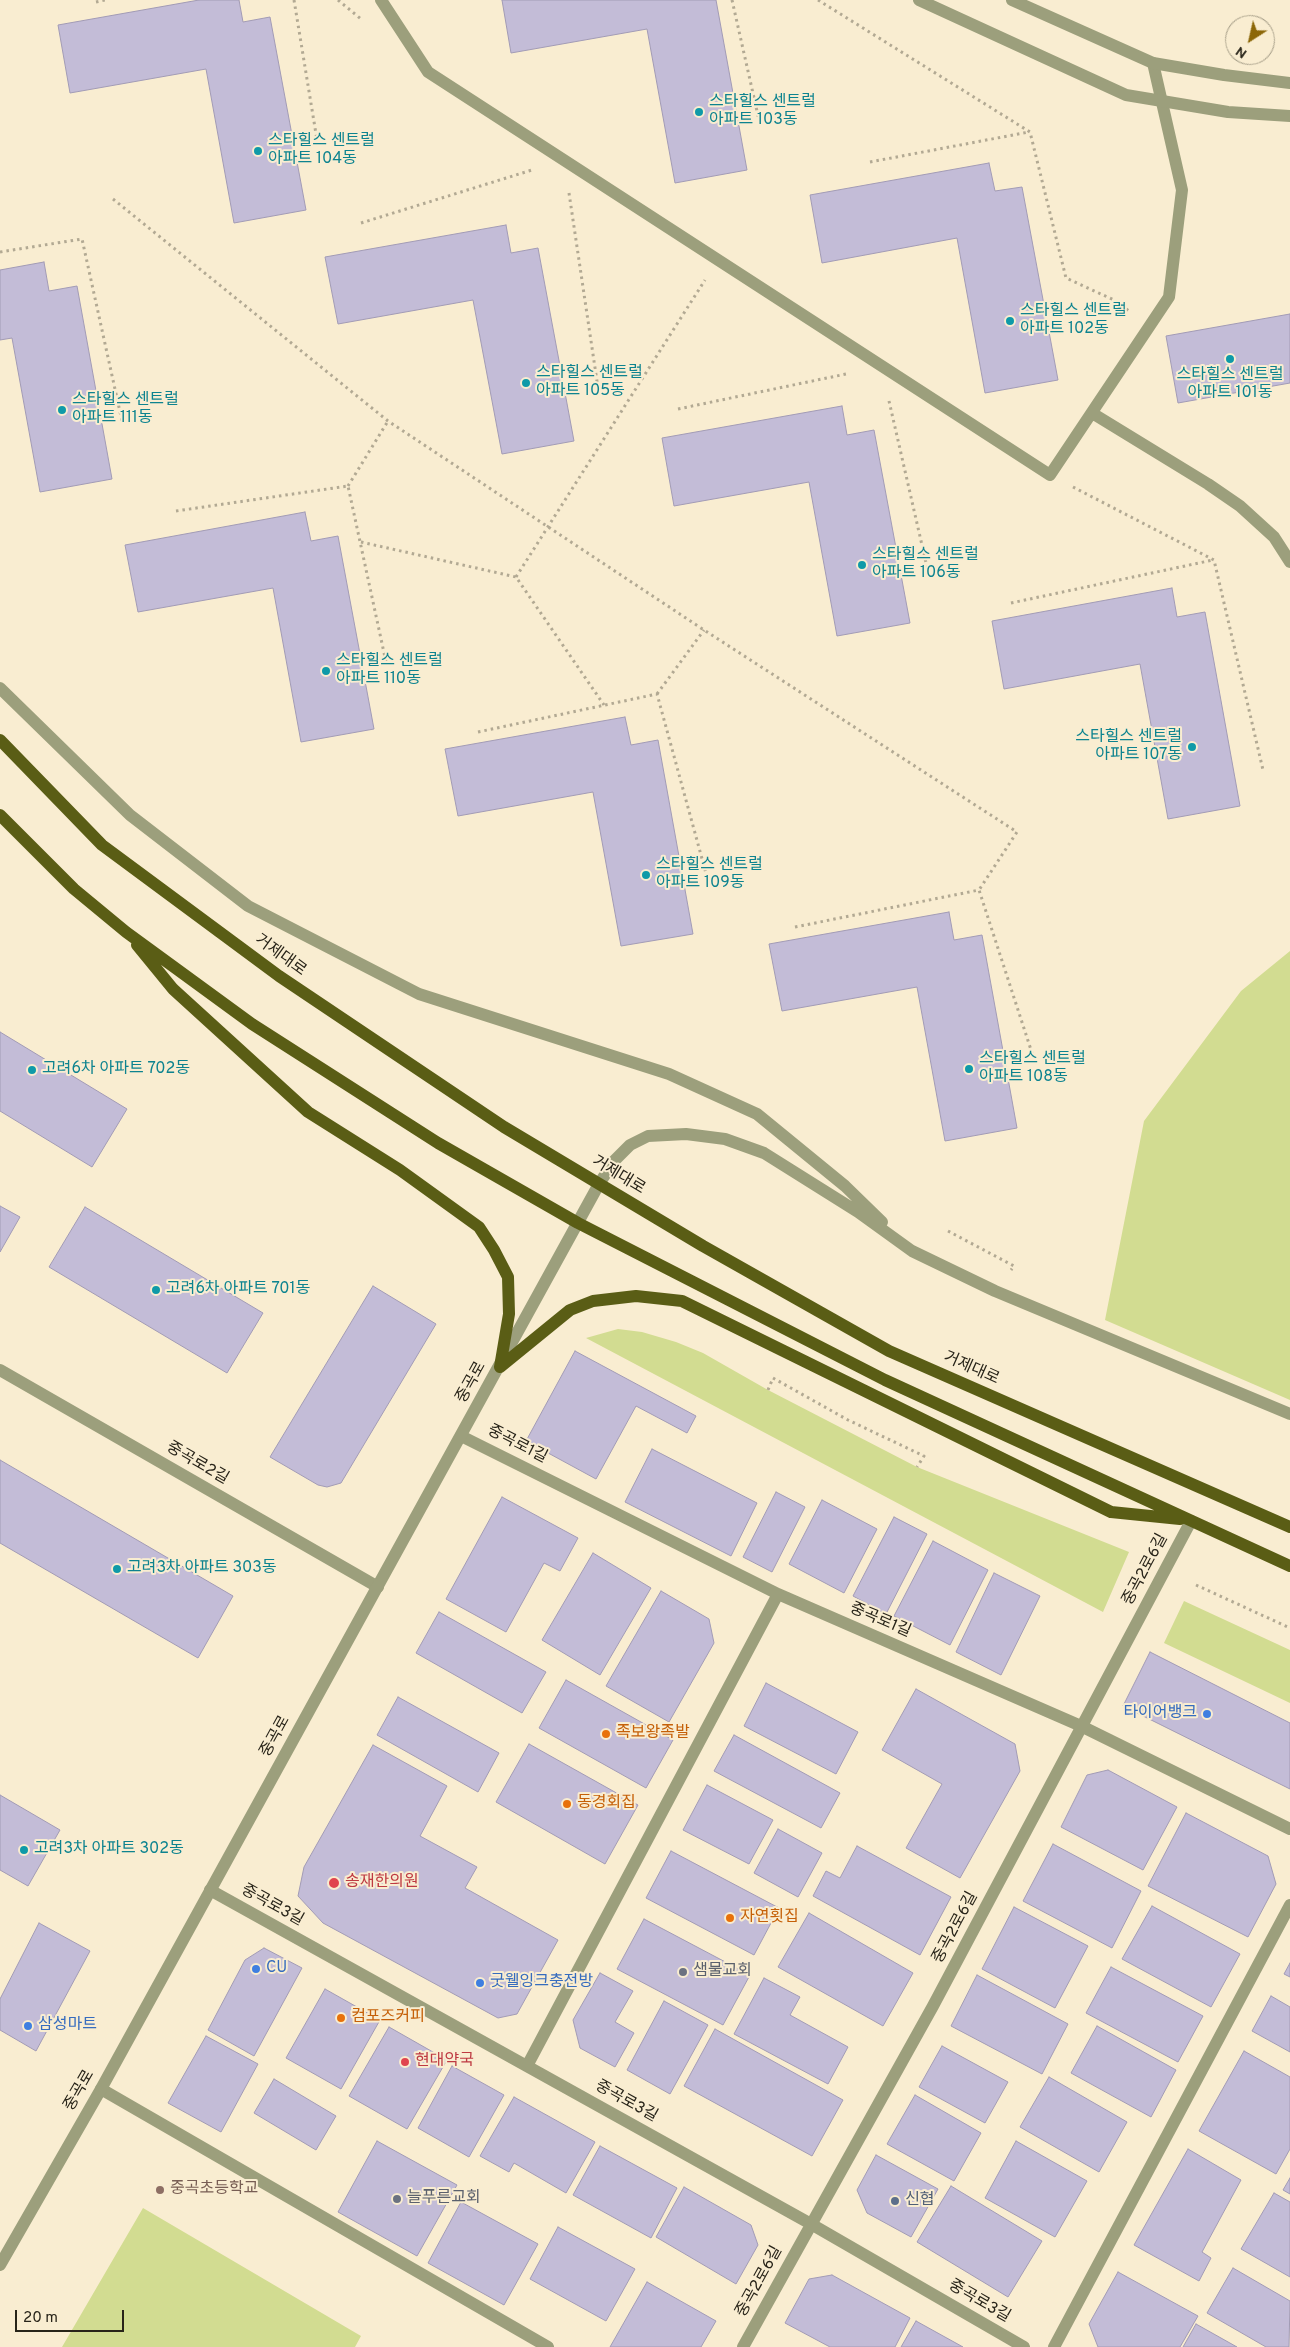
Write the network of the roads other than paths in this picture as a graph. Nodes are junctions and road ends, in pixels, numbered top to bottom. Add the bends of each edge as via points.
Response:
1 (381, 0) edge
2 (920, 0) edge
3 (1012, 0) edge
4 (1153, 63) junction
5 (1290, 83) edge
6 (1163, 101) junction
7 (1290, 116) edge
8 (1092, 413) junction
9 (1290, 562) edge
10 (0, 688) edge
11 (0, 740) edge
12 (0, 815) edge
13 (126, 932) junction
14 (599, 1184) junction
15 (578, 1223) junction
16 (912, 1251) junction
17 (500, 1367) junction
18 (0, 1370) edge
19 (1290, 1414) edge
20 (461, 1436) junction
21 (1191, 1521) junction
22 (1290, 1527) edge
23 (1290, 1566) edge
24 (378, 1587) junction
25 (778, 1594) junction
26 (1081, 1726) junction
27 (1290, 1829) edge
28 (210, 1890) junction
29 (1290, 1905) edge
30 (527, 2066) junction
31 (101, 2089) junction
32 (811, 2224) junction
33 (0, 2265) edge
34 (548, 2347) edge
35 (742, 2347) edge
36 (1024, 2347) edge
37 (1054, 2347) edge

1 - 8 street via 428,72 1050,476
2 - 6 street via 1126,95
3 - 4 street
4 - 5 street via 1224,76
4 - 6 street
6 - 7 street via 1228,112
6 - 8 street via 1182,190 1169,297
8 - 9 street via 1240,506 1274,537
10 - 16 street via 130,815 248,906 419,994 669,1074 757,1114 845,1186
11 - 14 main road, 거제대로 via 102,845 328,1010 504,1127
12 - 13 main road via 74,889
13 - 15 main road via 252,1024 438,1143
13 - 17 main road via 173,989 308,1112 400,1170 479,1227 508,1277 509,1314
14 - 15 street, 중곡로
14 - 16 street, 중곡로 via 614,1161 630,1145 648,1136 686,1134 725,1139 764,1153
14 - 22 main road, 거제대로 via 889,1351
15 - 17 street, 중곡로
15 - 21 main road via 885,1380
16 - 19 street via 995,1291
17 - 20 street, 중곡로
17 - 21 main road via 570,1310 593,1301 636,1296 682,1301 1111,1512
18 - 24 street, 중곡로2길
20 - 24 street, 중곡로
20 - 25 street, 중곡로1길
21 - 23 main road
21 - 26 street, 중곡2로6길
24 - 28 street, 중곡로
25 - 26 street, 중곡로1길
25 - 30 street
26 - 27 street, 중곡로1길
26 - 32 street, 중곡2로6길 via 933,2006
28 - 30 street, 중곡로3길
28 - 31 street, 중곡로
29 - 37 street
30 - 32 street, 중곡로3길
31 - 33 street, 중곡로
31 - 34 street
32 - 35 street, 중곡2로6길
32 - 36 street, 중곡로3길

